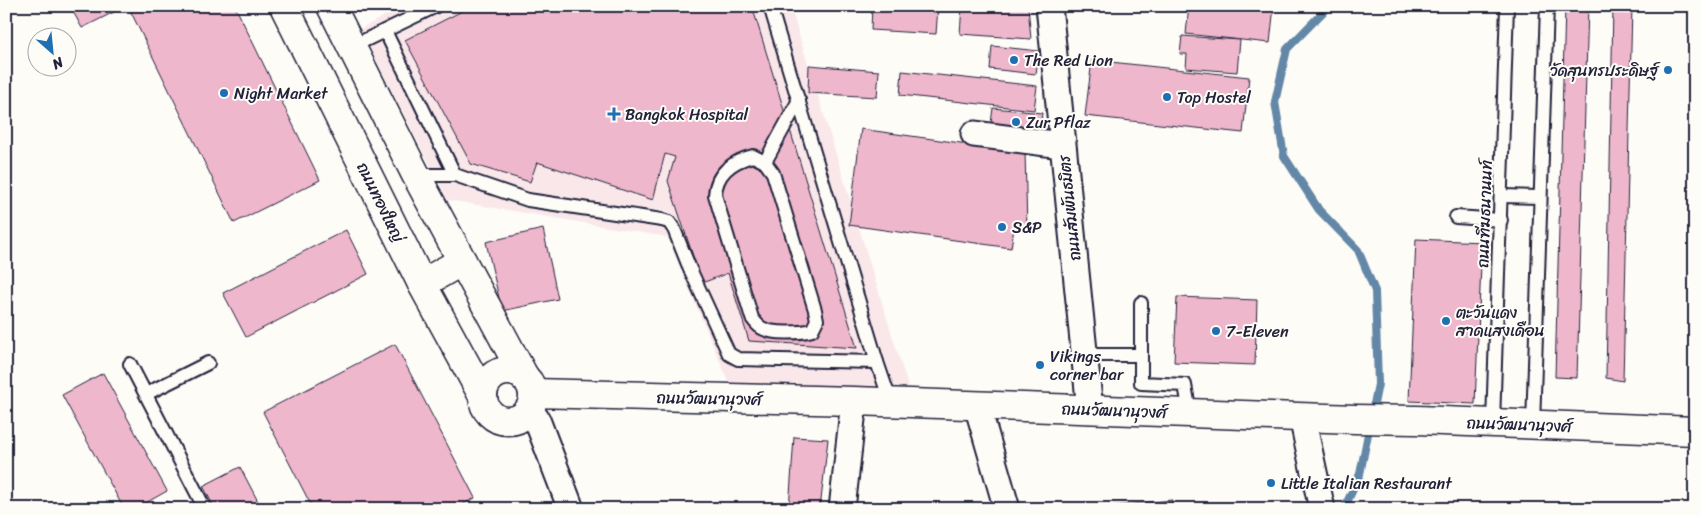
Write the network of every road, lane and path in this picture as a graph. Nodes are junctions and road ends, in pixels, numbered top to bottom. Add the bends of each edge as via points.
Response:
1 (284, 6) edge
2 (331, 6) edge
3 (436, 6) edge
4 (770, 6) edge
5 (1049, 6) edge
6 (1507, 6) edge
7 (1547, 6) edge
8 (384, 31) junction
9 (351, 47) junction
10 (799, 100) junction
11 (974, 134) dead end
12 (1062, 145) junction
13 (765, 162) junction
14 (416, 175) junction
15 (455, 175) junction
16 (1501, 196) junction
17 (1540, 197) junction
18 (1456, 217) dead end
19 (1501, 220) junction
20 (462, 261) junction
21 (422, 284) junction
22 (1141, 303) dead end
23 (1085, 355) junction
24 (1141, 355) junction
25 (877, 362) junction
26 (208, 363) dead end
27 (130, 364) dead end
28 (529, 393) junction
29 (146, 394) junction
30 (483, 396) junction
31 (854, 401) junction
32 (891, 403) junction
33 (977, 405) junction
34 (1090, 410) junction
35 (1190, 413) junction
36 (1302, 417) junction
37 (1493, 423) junction
38 (1532, 425) junction
39 (1695, 431) edge
40 (205, 509) edge
41 (571, 509) edge
42 (842, 509) edge
43 (1007, 509) edge
44 (1322, 509) edge

1 - 21 street, ถนนทองใหญ่
2 - 9 street
3 - 8 lane
4 - 10 lane
5 - 12 street, ถนนสัมพันธมิตร
6 - 16 lane, ถนนฑีฆธนานนท์
7 - 17 lane
8 - 9 lane
8 - 15 lane
9 - 14 street
10 - 13 lane
10 - 25 lane
11 - 12 street
12 - 23 street, ถนนสัมพันธมิตร
13 - 13 lane via 773,173 816,310 817,320 812,330 803,333 765,331 752,318 715,195 716,184 730,167 753,156
14 - 15 lane
14 - 20 street
15 - 25 lane via 528,200 669,222 729,354 738,359
16 - 17 lane
16 - 19 lane, ถนนฑีฆธนานนท์
17 - 38 lane
18 - 19 lane
19 - 37 lane, ถนนฑีฆธนานนท์
20 - 21 street
20 - 28 street
21 - 30 street, ถนนทองใหญ่
22 - 24 lane
23 - 24 lane
23 - 34 street, ถนนสัมพันธมิตร
24 - 35 lane via 1141,383 1185,385
25 - 32 lane
26 - 29 lane
27 - 29 lane
28 - 30 street via 514,372 501,372 486,383
28 - 30 street via 519,418 505,421 487,410
28 - 31 street, ถนนวัฒนานุวงศ์
28 - 41 street
29 - 40 lane
31 - 32 street, ถนนวัฒนานุวงศ์
31 - 42 street
32 - 33 street, ถนนวัฒนานุวงศ์
33 - 34 street, ถนนวัฒนานุวงศ์
33 - 43 street
34 - 35 street, ถนนวัฒนานุวงศ์
35 - 36 street, ถนนวัฒนานุวงศ์
36 - 37 street, ถนนวัฒนานุวงศ์
36 - 44 street
37 - 38 street, ถนนวัฒนานุวงศ์
38 - 39 street, ถนนวัฒนานุวงศ์

